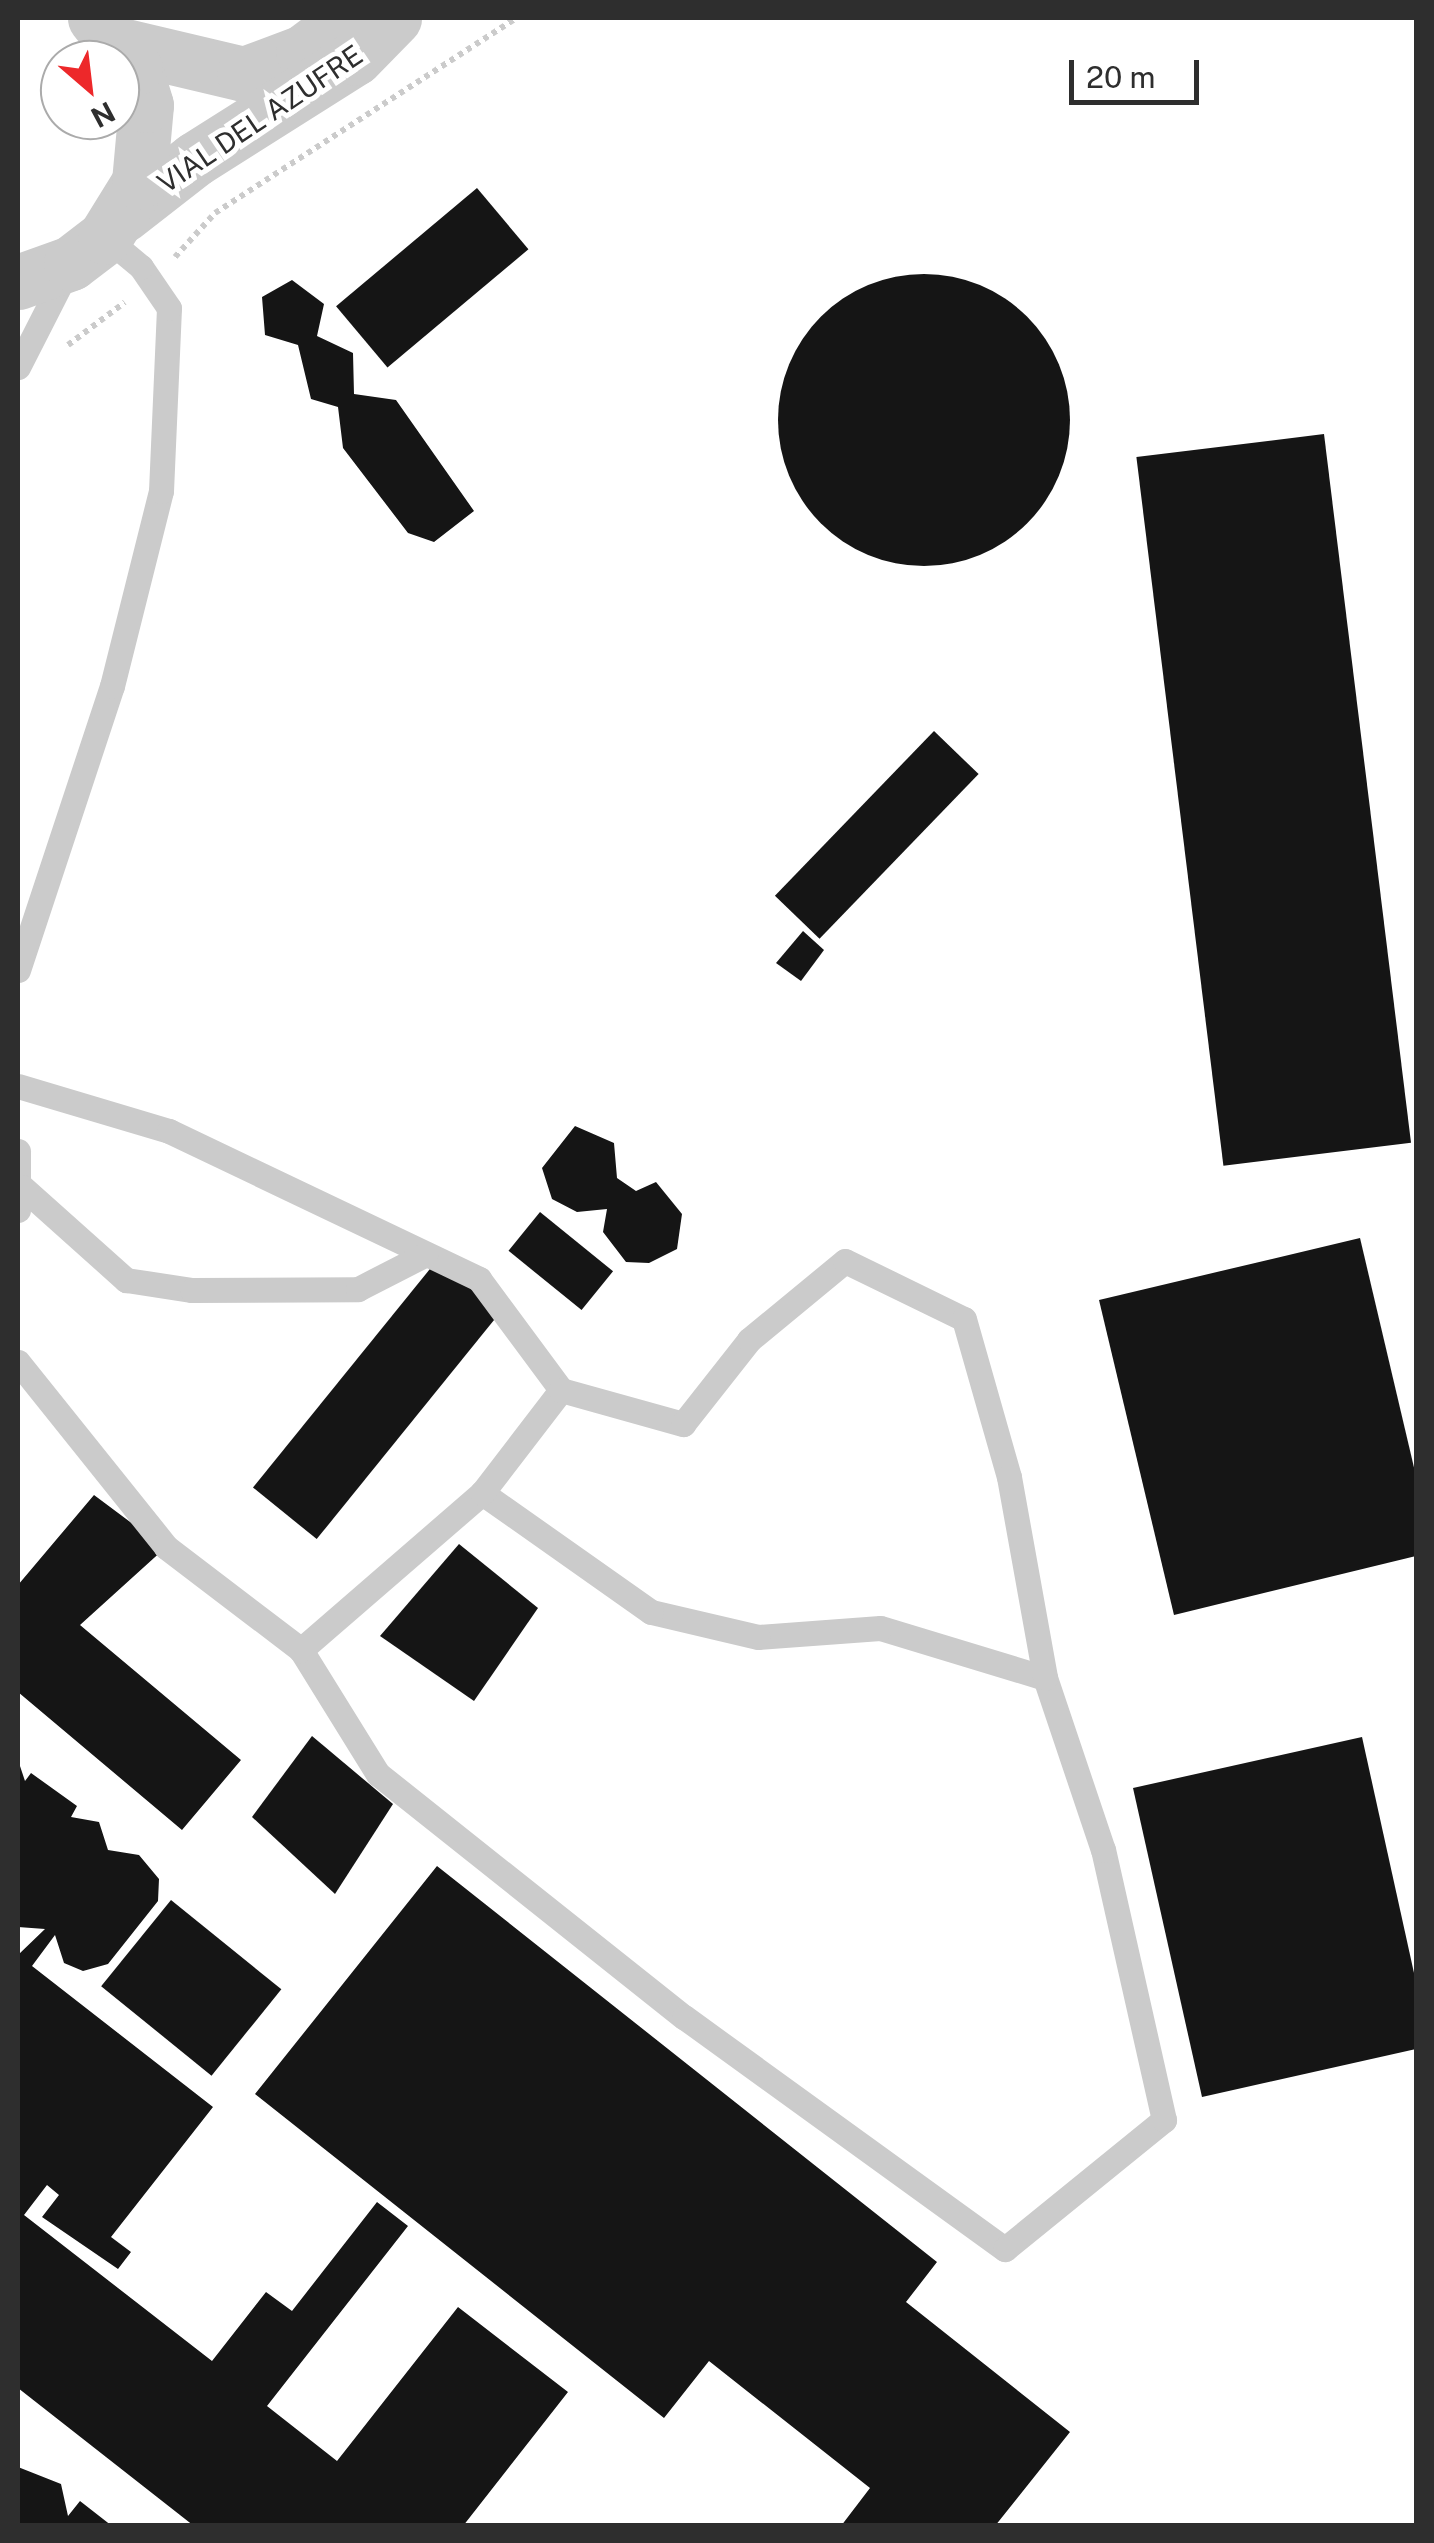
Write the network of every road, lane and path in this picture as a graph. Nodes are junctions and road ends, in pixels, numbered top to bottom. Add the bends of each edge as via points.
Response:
1 (349, 18) edge
2 (394, 18) edge
3 (517, 18) edge
4 (111, 29) edge
5 (99, 239) junction
6 (151, 278) junction
7 (18, 282) edge
8 (24, 358) edge
9 (18, 970) edge
10 (18, 1086) edge
11 (18, 1152) edge
12 (20, 1199) edge
13 (426, 1254) junction
14 (18, 1362) edge
15 (561, 1390) junction
16 (482, 1492) junction
17 (301, 1650) junction
18 (1045, 1678) junction

1 - 4 street, VIAL DEL AZUFRE via 303,52 244,74
2 - 5 street, VIAL DEL AZUFRE via 356,58 195,159
3 - 6 path via 215,213
4 - 5 street via 146,105 147,144
5 - 6 lane
5 - 7 street, VIAL DEL AZUFRE
5 - 8 lane
6 - 8 path via 79,344
6 - 9 lane via 168,308 161,490 112,686
10 - 13 lane via 169,1131
11 - 12 lane
12 - 13 lane via 126,1280 192,1290 358,1289
13 - 15 lane via 479,1279
14 - 17 lane via 166,1547
15 - 16 lane
15 - 18 lane via 684,1424 748,1340 845,1261 964,1319 1009,1476
16 - 17 lane
16 - 18 lane via 650,1612 758,1637 880,1628
17 - 18 lane via 378,1774 684,2017 1006,2249 1164,2120 1103,1850

